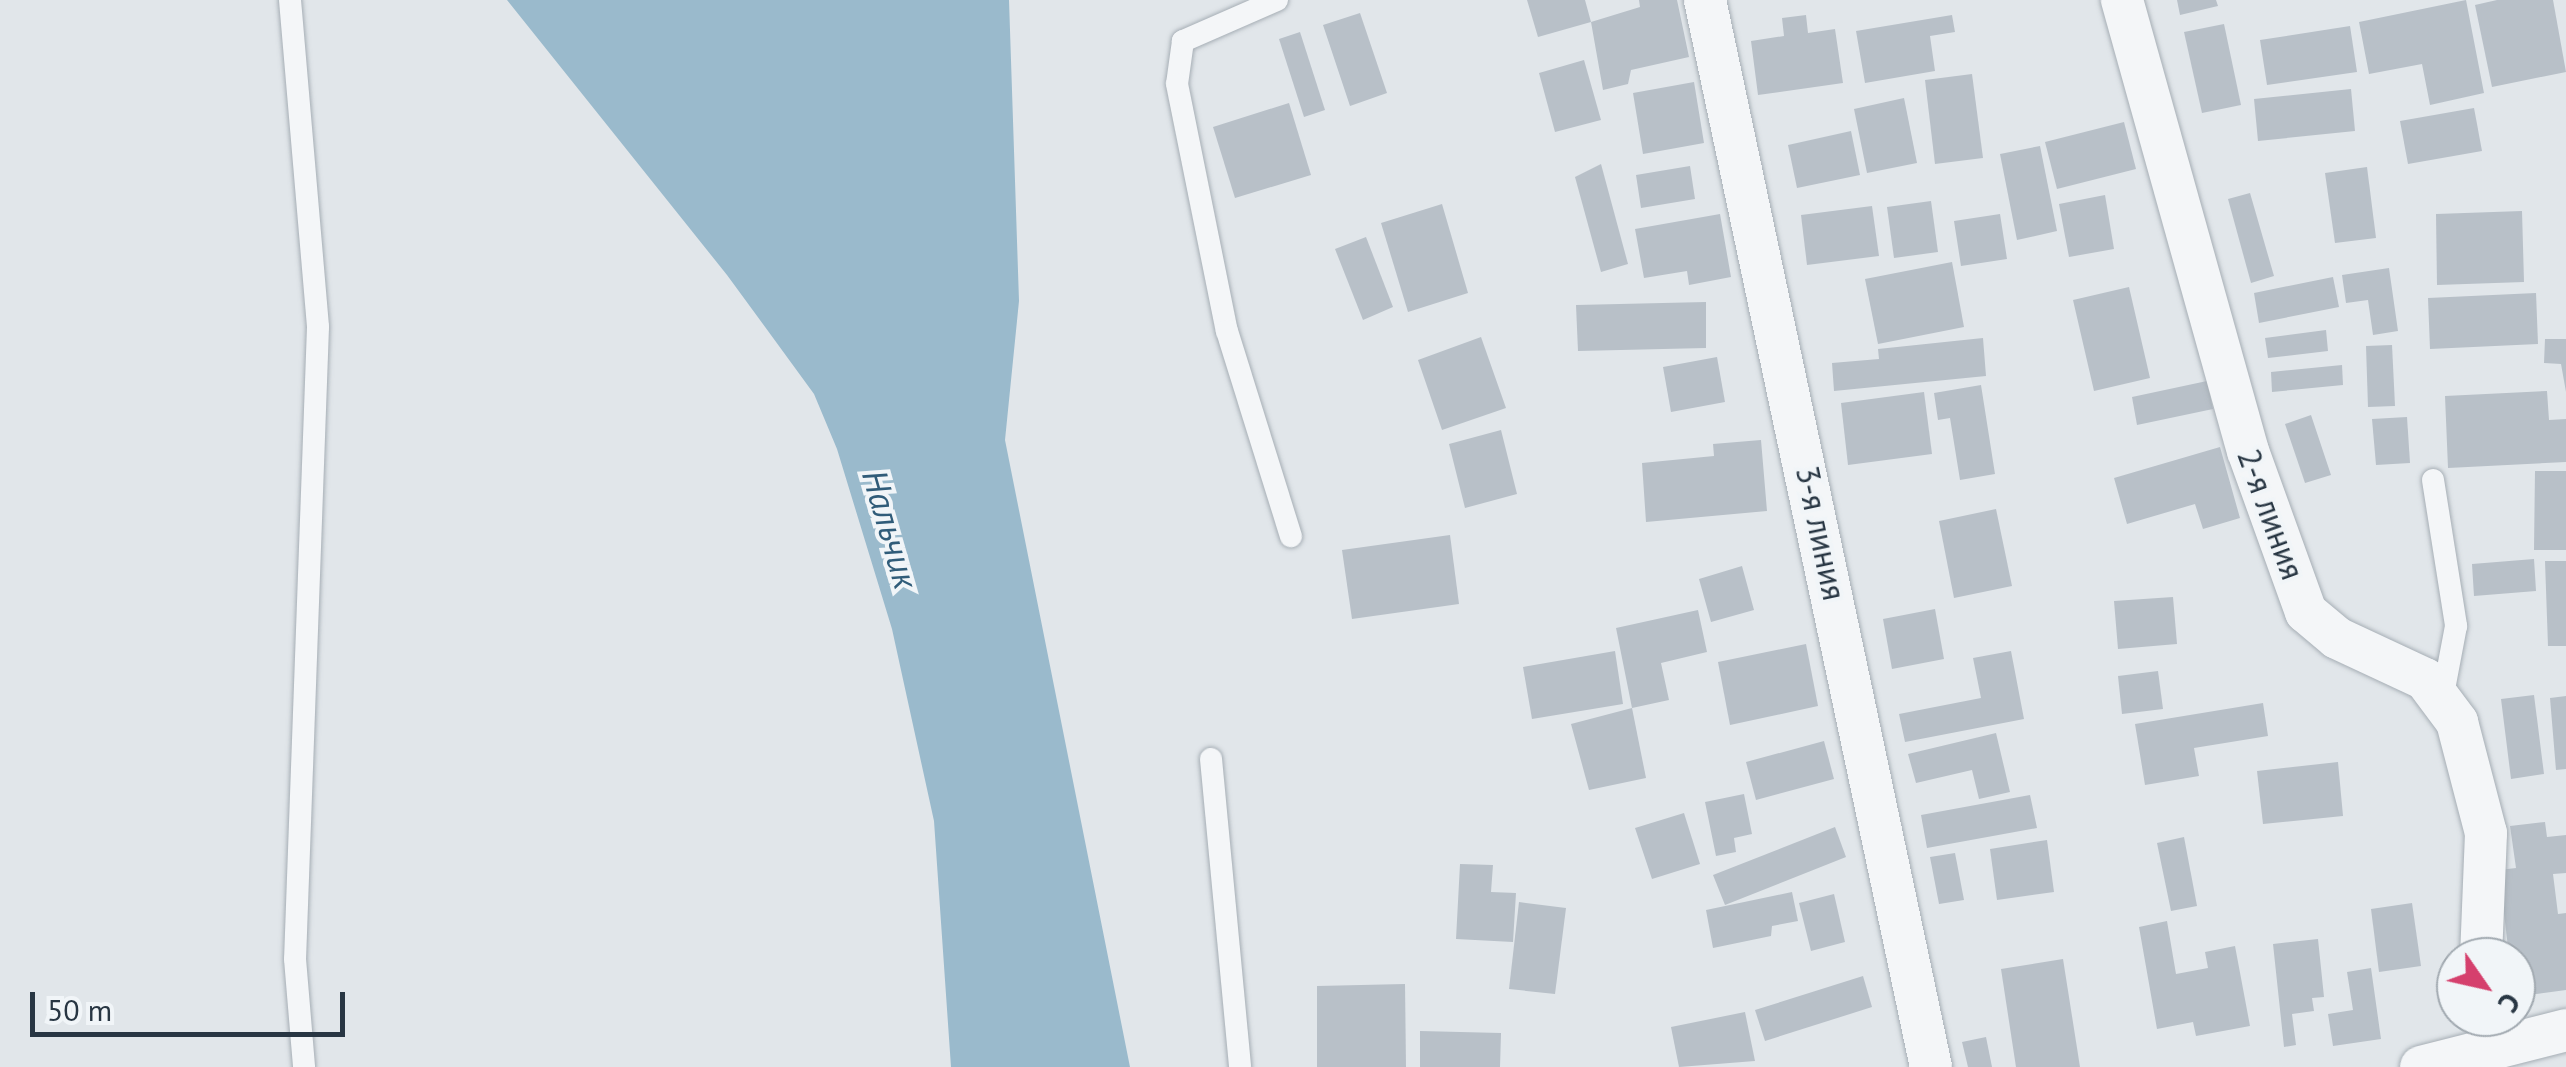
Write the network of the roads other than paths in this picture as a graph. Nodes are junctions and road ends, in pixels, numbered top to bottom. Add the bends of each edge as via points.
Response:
1 (290, 0) edge
2 (1277, 0) edge
3 (1705, 0) edge
4 (2122, 0) edge
5 (2433, 480) dead end
6 (1290, 536) dead end
7 (2443, 695) junction
8 (1210, 759) dead end
9 (2482, 937) edge
10 (2566, 1030) edge
11 (2515, 1043) edge
12 (304, 1067) edge
13 (1240, 1067) edge
14 (1930, 1067) edge
15 (2421, 1067) edge

1 - 12 lane via 318,327 295,959
2 - 6 lane via 1183,41 1177,84 1227,331
3 - 14 street, 3-я линия
4 - 7 street, 2-я линия via 2248,451 2306,612 2338,638
5 - 7 lane via 2456,626
7 - 9 street via 2486,833
8 - 13 lane
10 - 11 street
11 - 15 street

